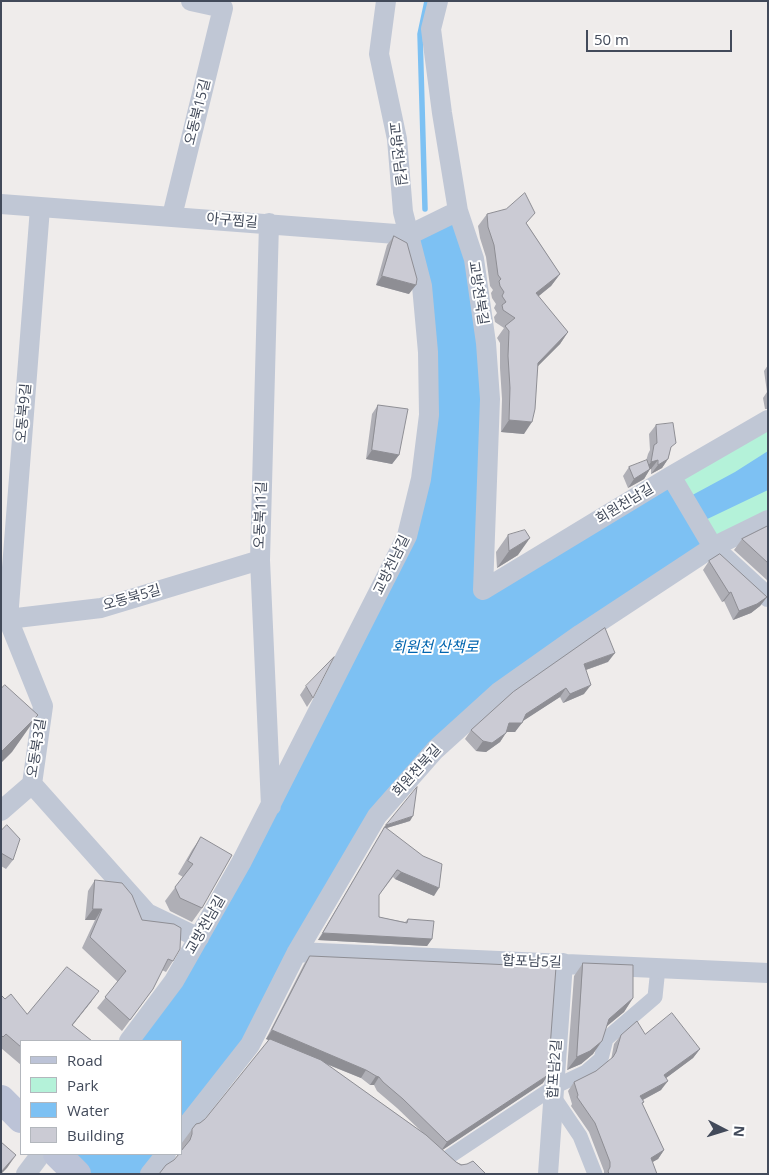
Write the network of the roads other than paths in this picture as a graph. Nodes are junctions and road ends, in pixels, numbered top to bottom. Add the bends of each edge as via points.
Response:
1 (191, 1) edge
2 (386, 1) edge
3 (438, 1) edge
4 (1, 204) edge
5 (40, 208) junction
6 (458, 211) junction
7 (172, 216) junction
8 (269, 224) junction
9 (409, 235) junction
10 (768, 420) edge
11 (671, 476) junction
12 (768, 520) edge
13 (713, 547) junction
14 (260, 560) junction
15 (483, 590) joint
16 (768, 597) edge
17 (4, 619) edge
18 (32, 784) junction
19 (271, 807) junction
20 (1, 811) edge
21 (199, 938) junction
22 (297, 952) junction
23 (563, 964) junction
24 (658, 968) junction
25 (768, 973) edge
26 (131, 1040) edge
27 (554, 1092) junction
28 (1, 1099) edge
29 (20, 1118) edge
30 (182, 1132) edge
31 (422, 1150) edge
32 (40, 1155) edge
33 (58, 1155) edge
34 (165, 1155) edge
35 (443, 1169) edge
36 (26, 1174) edge
37 (77, 1174) edge
38 (150, 1174) edge
39 (548, 1174) edge
40 (595, 1174) edge

1 - 7 street, 오동북15길 via 224,8
2 - 9 street, 교방천남길 via 379,54 397,139
3 - 6 street, 교방천북길 via 431,29
4 - 5 street, 아구찜길
5 - 7 street, 아구찜길
5 - 17 street, 오동북9길
6 - 9 street
6 - 15 street, 교방천북길 via 474,258 490,399
7 - 8 street, 아구찜길
8 - 9 street, 아구찜길
8 - 14 street, 오동북11길
9 - 19 street, 교방천남길 via 422,286 429,415 421,479 408,536
10 - 11 street, 회원천남길
11 - 13 street
11 - 15 street, 회원천남길
12 - 13 street, 회원천북길
13 - 16 street
13 - 22 street, 회원천북길 via 498,692 435,750 377,816
14 - 17 street, 오동북5길 via 101,608
14 - 19 street, 오동북11길
17 - 18 street, 오동북3길 via 43,706
18 - 20 street, 오동북3길
18 - 21 street via 147,913
19 - 21 street, 교방천남길
21 - 26 street, 교방천남길 via 174,981
22 - 23 street, 합포남5길
22 - 30 street, 회원천북길 via 258,1048
23 - 24 street, 합포남5길
23 - 27 street, 합포남2길
24 - 25 street, 합포남5길
24 - 27 street via 655,997 606,1039 600,1058 586,1072
27 - 35 street
27 - 39 street, 합포남2길
27 - 40 street via 580,1136
28 - 29 main road
31 - 35 street
32 - 36 street
33 - 37 main road
34 - 38 street

